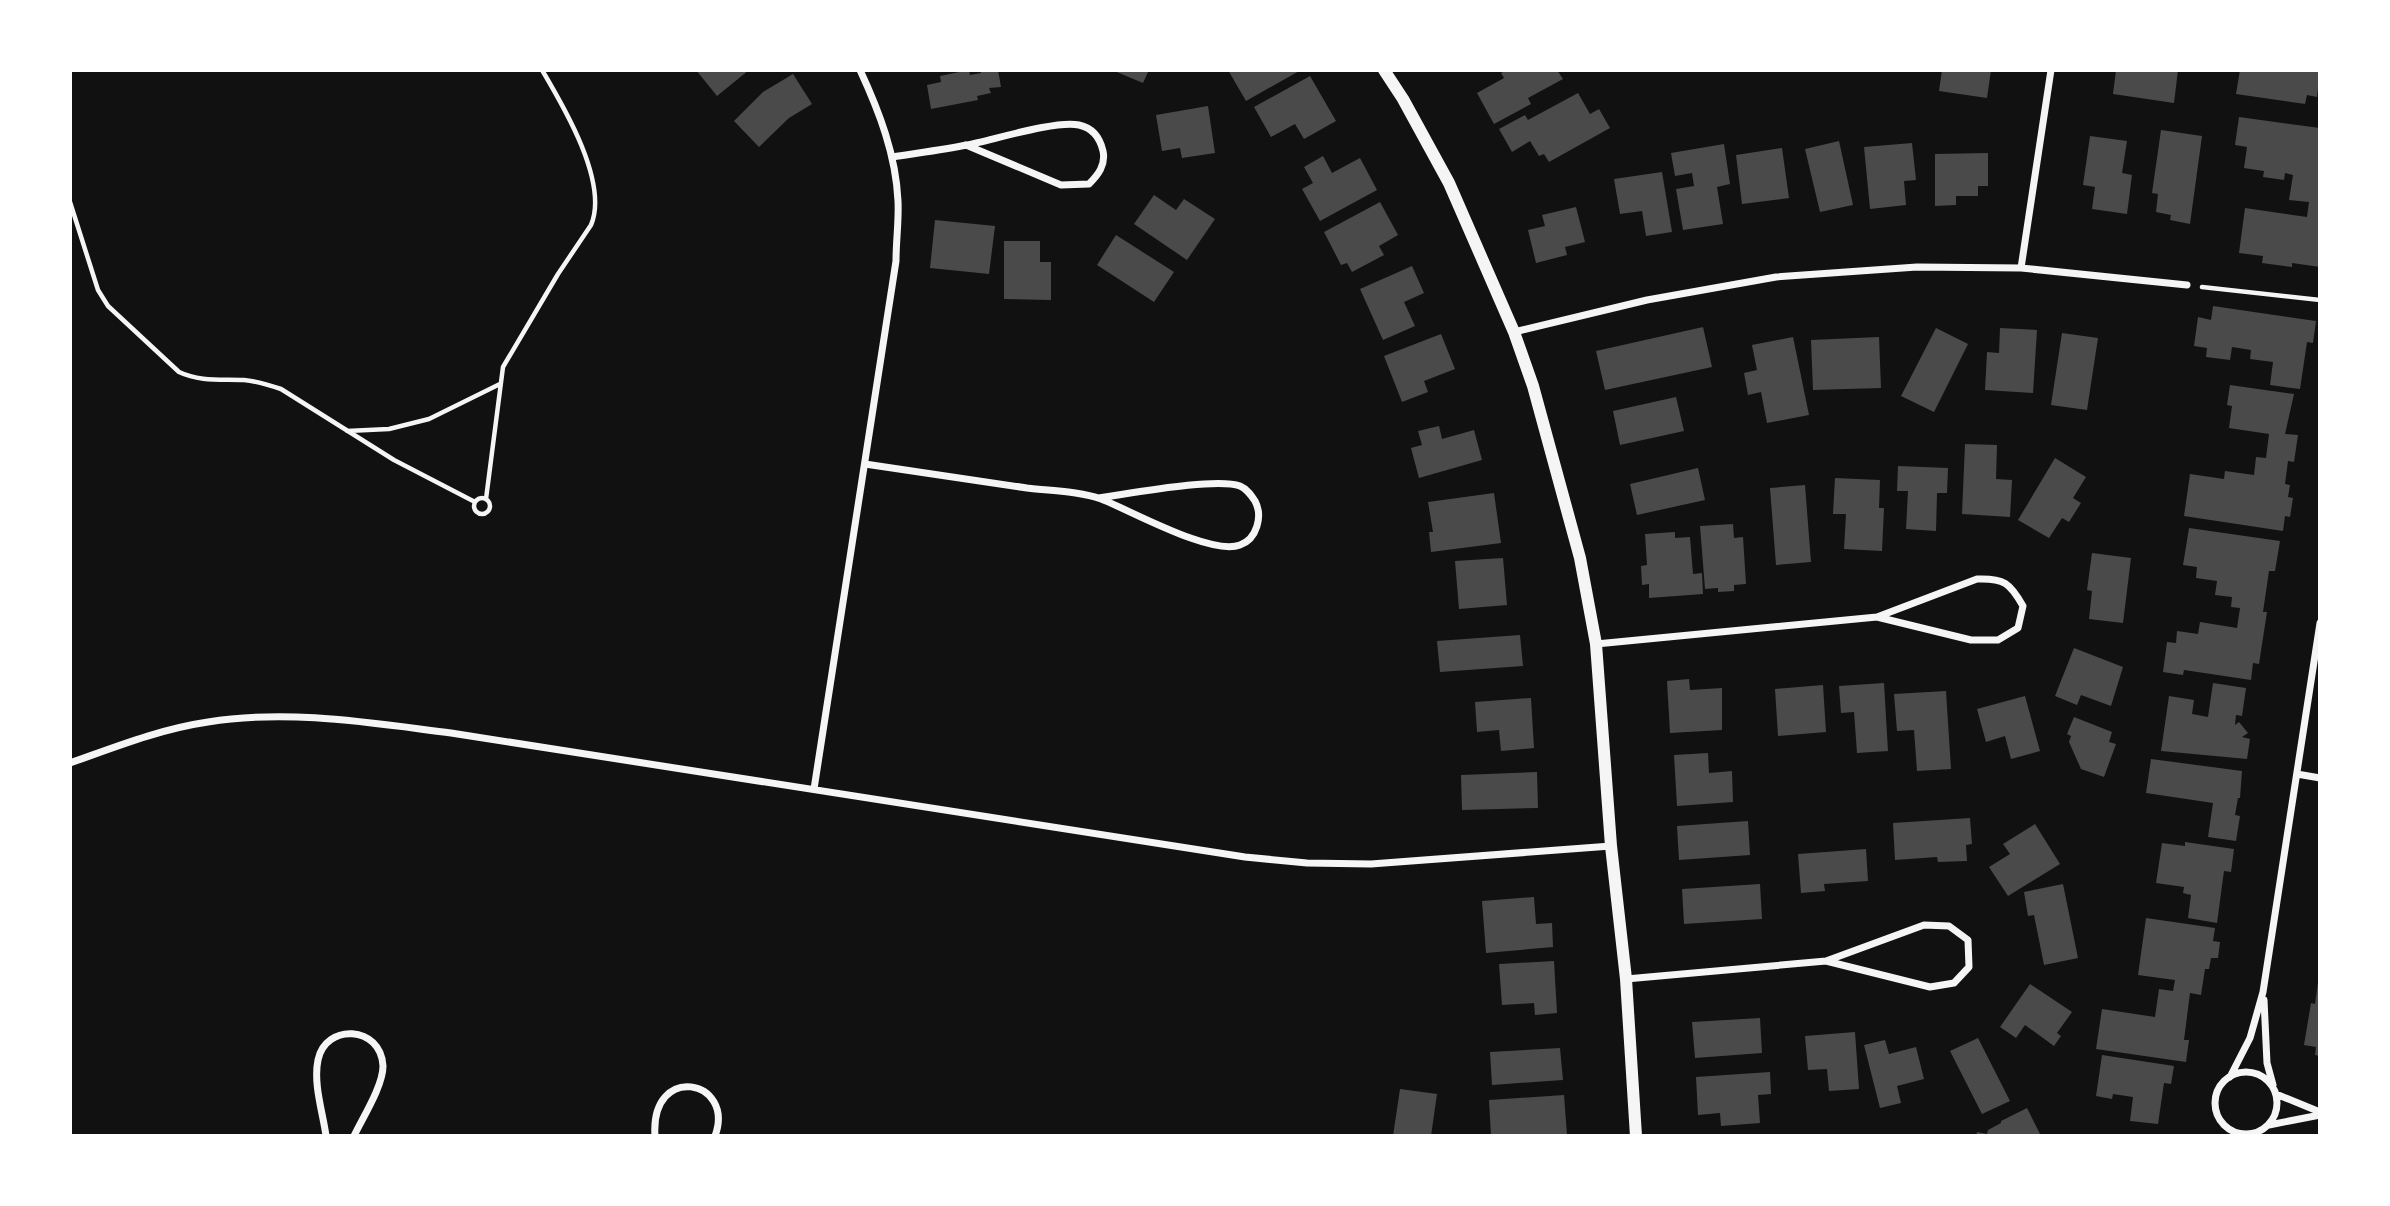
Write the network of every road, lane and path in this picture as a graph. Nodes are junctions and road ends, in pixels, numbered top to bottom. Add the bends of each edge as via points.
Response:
1 (542, 70) edge
2 (860, 70) edge
3 (1384, 70) edge
4 (2051, 70) edge
5 (966, 145) junction
6 (892, 157) junction
7 (70, 202) edge
8 (2021, 268) junction
9 (2187, 285) joint
10 (2320, 300) edge
11 (1514, 332) junction
12 (500, 384) junction
13 (346, 431) junction
14 (865, 464) junction
15 (1098, 498) junction
16 (486, 499) junction
17 (475, 502) junction
18 (1877, 617) junction
19 (2320, 623) edge
20 (1596, 644) junction
21 (70, 762) edge
22 (2297, 774) junction
23 (2320, 778) edge
24 (814, 789) junction
25 (1611, 846) junction
26 (1826, 961) junction
27 (1626, 979) junction
28 (2263, 992) junction
29 (2230, 1077) junction
30 (2275, 1092) junction
31 (2320, 1114) edge
32 (2222, 1124) junction
33 (2268, 1126) junction
34 (2251, 1135) edge
35 (326, 1136) edge
36 (354, 1136) edge
37 (655, 1136) edge
38 (715, 1136) edge
39 (1636, 1136) edge
40 (2225, 1136) edge

1 - 12 path via 587,158 597,202 595,216 503,367
2 - 6 street via 877,105
3 - 11 street via 1449,183
4 - 8 street
5 - 5 street via 1078,125 1100,140 1104,157 1099,174 1089,184 1061,185
5 - 6 street
6 - 14 street via 898,201 896,261
7 - 13 path via 98,290 108,306 179,372 198,379 265,383
8 - 9 street
8 - 11 street via 1917,267 1776,277 1647,300
9 - 10 path
11 - 20 street via 1580,558
12 - 13 path via 429,419 389,429
12 - 16 path
13 - 17 path
14 - 15 street
14 - 24 street
15 - 15 street via 1227,484 1242,487 1251,495 1258,507 1258,524 1253,536 1239,546 1219,546
16 - 17 path
16 - 17 path via 490,506 484,514 476,512
18 - 18 street via 1976,579 2011,586 2023,606 2018,628 1998,640 1971,640
18 - 20 street
19 - 22 street
20 - 25 street
21 - 24 street via 158,733 264,716 451,733
22 - 23 street
22 - 28 street
24 - 25 street via 1307,863 1447,860
25 - 27 street
26 - 26 street via 1924,925 1949,926 1968,940 1969,967 1954,983 1930,986
26 - 27 street
27 - 39 street
28 - 29 street via 2250,1038
28 - 30 street via 2267,1063
29 - 30 street via 2251,1072 2268,1081
29 - 32 street via 2216,1093
30 - 31 street
30 - 33 street via 2277,1108
31 - 33 street
32 - 34 street via 2241,1135
32 - 40 street
33 - 34 street
35 - 36 street via 317,1062 322,1047 350,1032 372,1040 383,1065
37 - 38 street via 655,1119 664,1097 672,1089 693,1086 702,1089 716,1106

